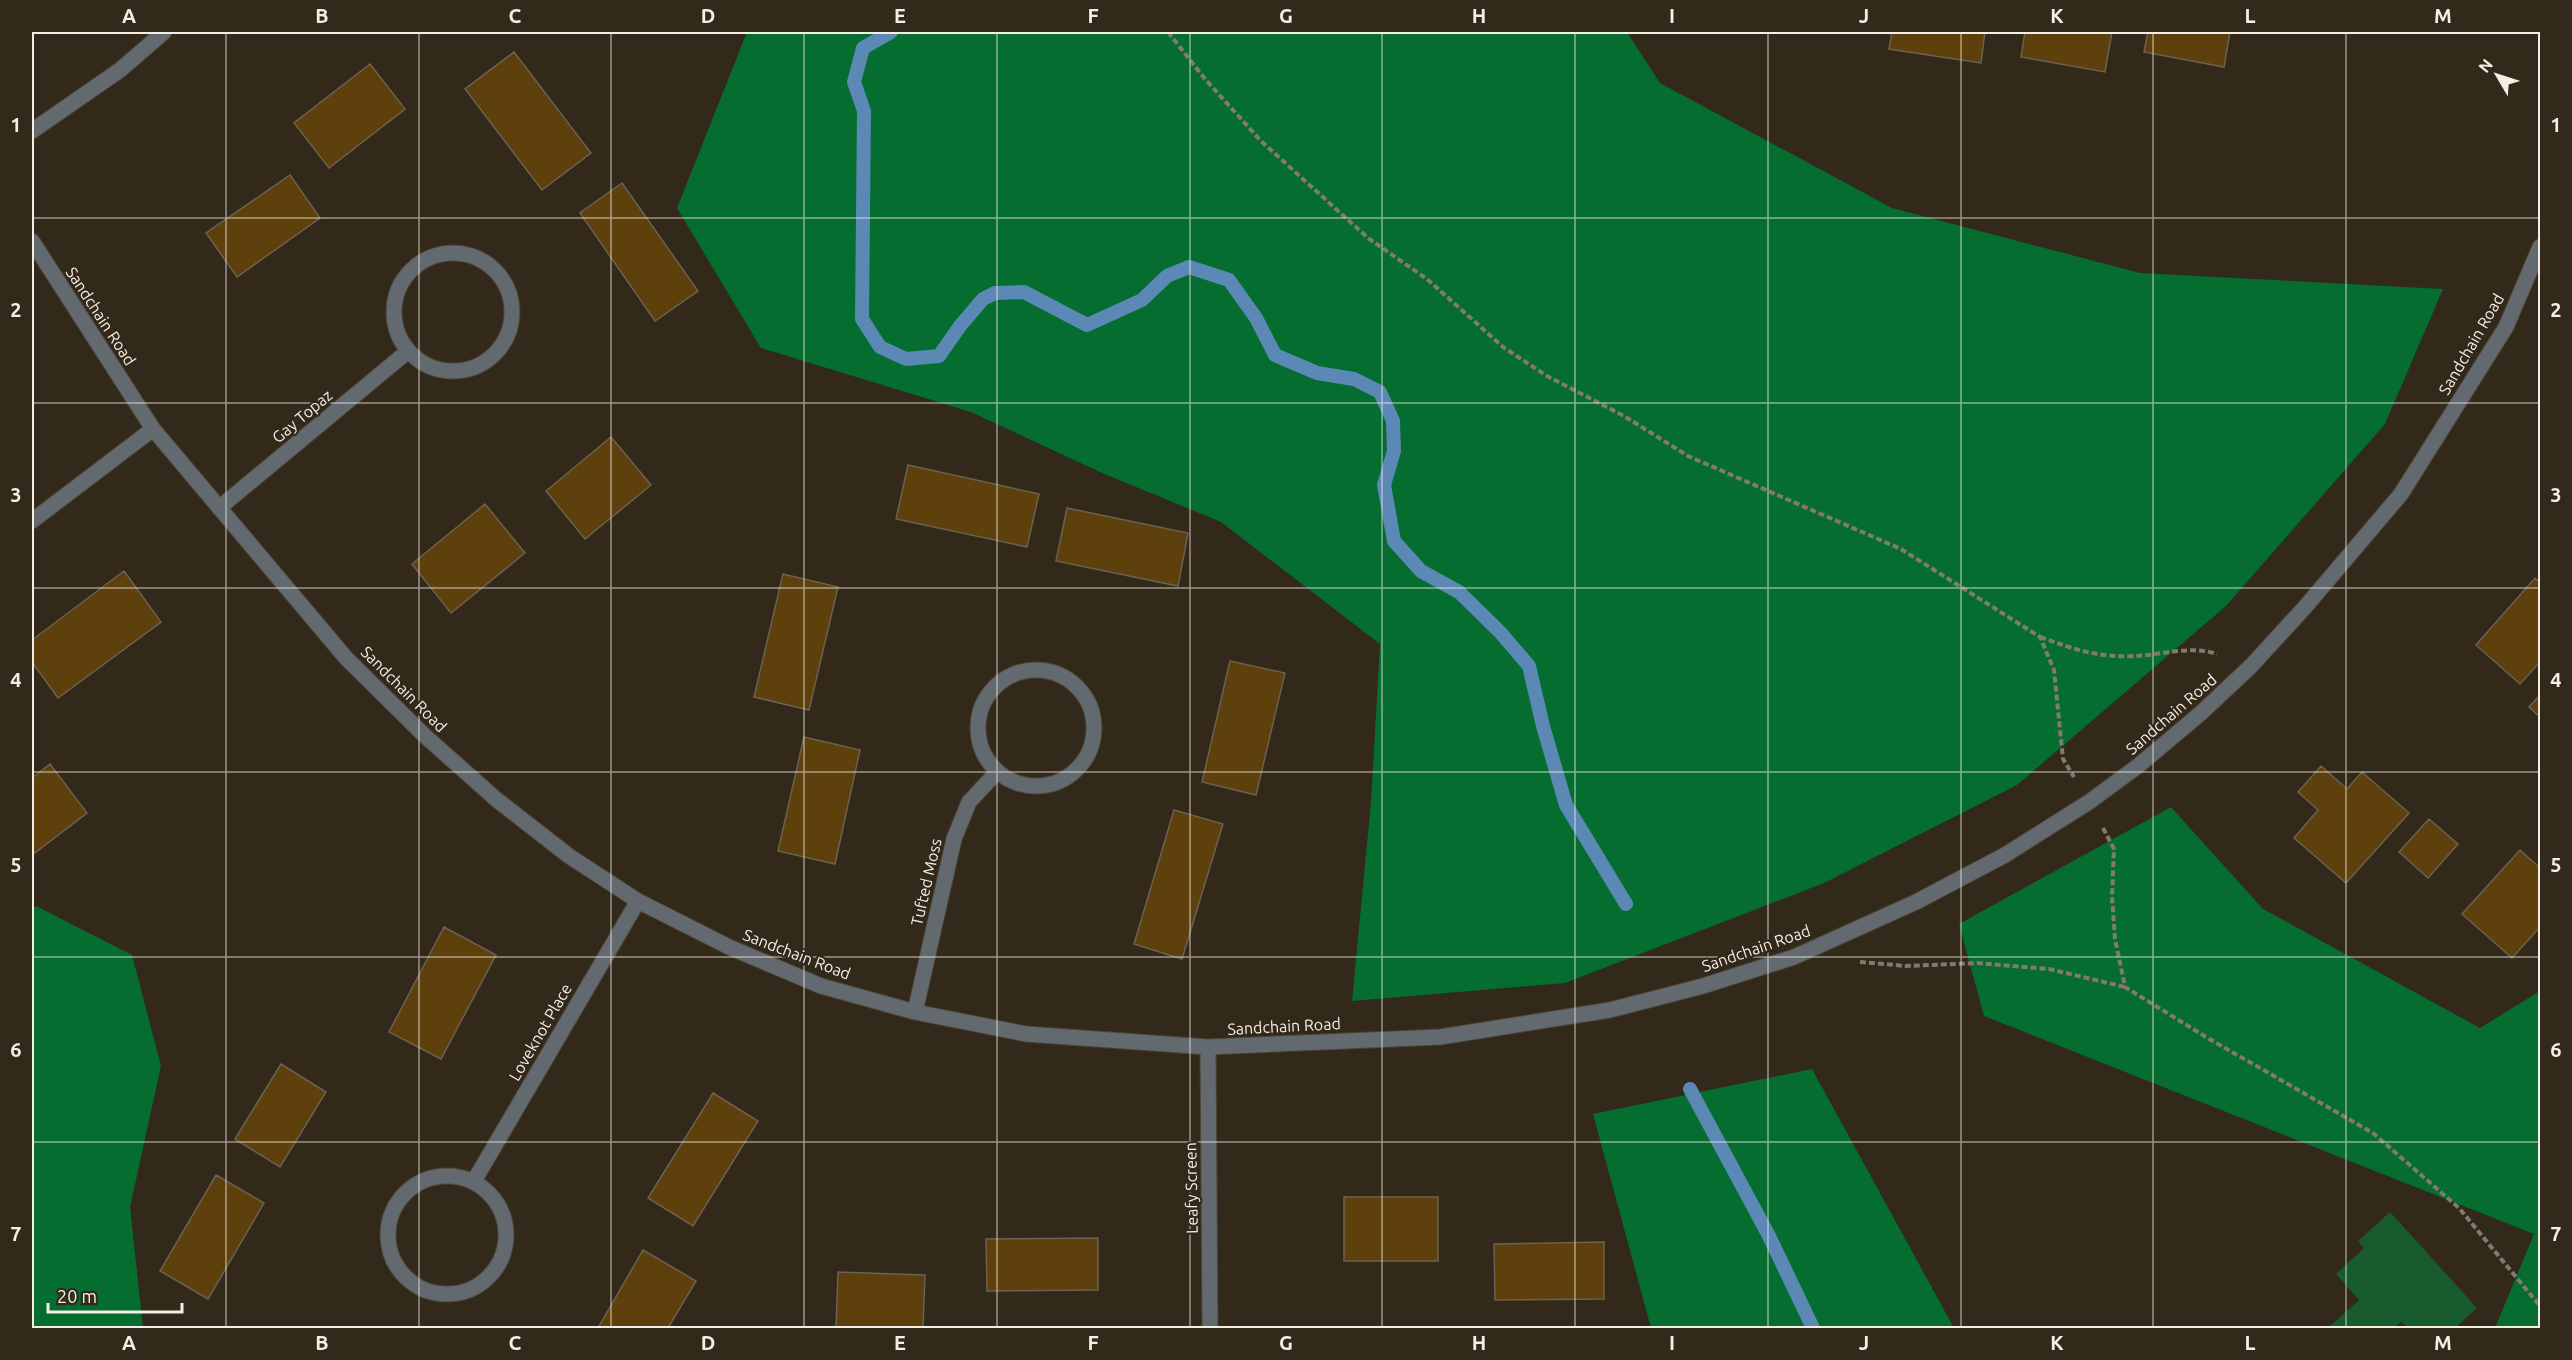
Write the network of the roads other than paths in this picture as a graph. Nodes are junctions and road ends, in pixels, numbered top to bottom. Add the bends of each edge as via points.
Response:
1 (164, 32) edge
2 (32, 131) edge
3 (32, 241) edge
4 (2541, 247) edge
5 (407, 352) junction
6 (153, 429) junction
7 (219, 508) junction
8 (32, 521) edge
9 (997, 772) junction
10 (638, 901) junction
11 (915, 1012) junction
12 (1208, 1047) junction
13 (474, 1181) junction
14 (1210, 1329) edge

1 - 2 street via 120,70
3 - 6 street, Sandchain Road
4 - 12 street, Sandchain Road via 2505,327 2401,494 2251,666 2156,751 2089,802 2005,855 1916,902 1794,957 1610,1010 1440,1037
5 - 5 street via 430,368 455,373 479,367 504,346 512,323 512,300 502,278 485,261 464,253 438,254 414,267 398,289 393,311 396,330
5 - 7 street, Gay Topaz
6 - 7 street, Sandchain Road
6 - 8 street
7 - 10 street, Sandchain Road via 346,658 425,736 560,849
9 - 9 street via 1017,783 1037,787 1058,782 1072,773 1089,752 1094,731 1092,712 1081,690 1065,677 1044,670 1020,671 1001,681 983,702 977,723 981,750
9 - 11 street, Tufted Moss via 969,802 954,839
10 - 11 street, Sandchain Road via 729,947 821,986
10 - 13 street, Loveknot Place
11 - 12 street, Sandchain Road via 1026,1034
12 - 14 street, Leafy Screen
13 - 13 street via 448,1175 422,1180 402,1194 390,1214 390,1257 402,1276 419,1289 439,1295 456,1294 478,1286 494,1271 505,1248 507,1232 492,1196

